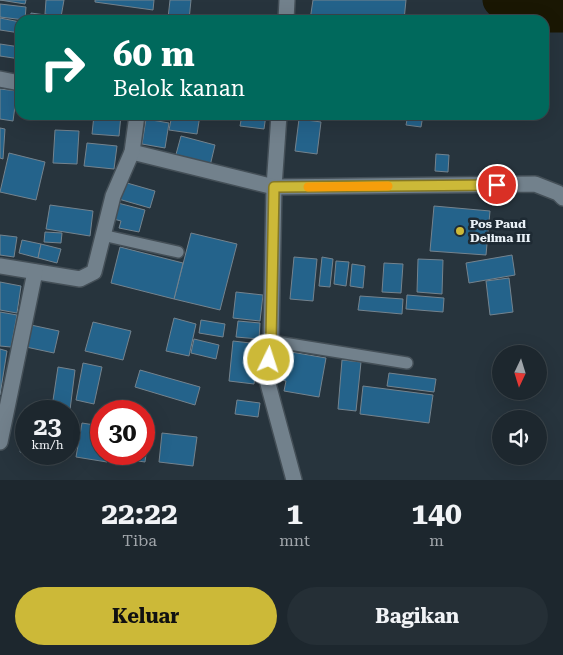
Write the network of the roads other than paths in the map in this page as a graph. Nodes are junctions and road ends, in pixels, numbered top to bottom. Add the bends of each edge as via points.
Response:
1 (287, 0) edge
2 (286, 15) edge
3 (0, 79) edge
4 (15, 82) edge
5 (136, 120) edge
6 (279, 120) edge
7 (132, 152) junction
8 (274, 187) junction
9 (561, 194) edge
10 (102, 235) junction
11 (178, 252) dead end
12 (0, 266) edge
13 (35, 272) junction
14 (271, 341) junction
15 (407, 363) dead end
16 (0, 442) edge
17 (294, 480) edge

1 - 2 street
3 - 4 street
5 - 7 street
6 - 8 street
7 - 8 street
7 - 10 street via 112,196
8 - 9 street via 535,184
8 - 14 street
10 - 11 lane
10 - 13 street via 94,272 87,277 80,279
12 - 13 street
13 - 16 street
14 - 15 lane
14 - 17 street via 268,380

